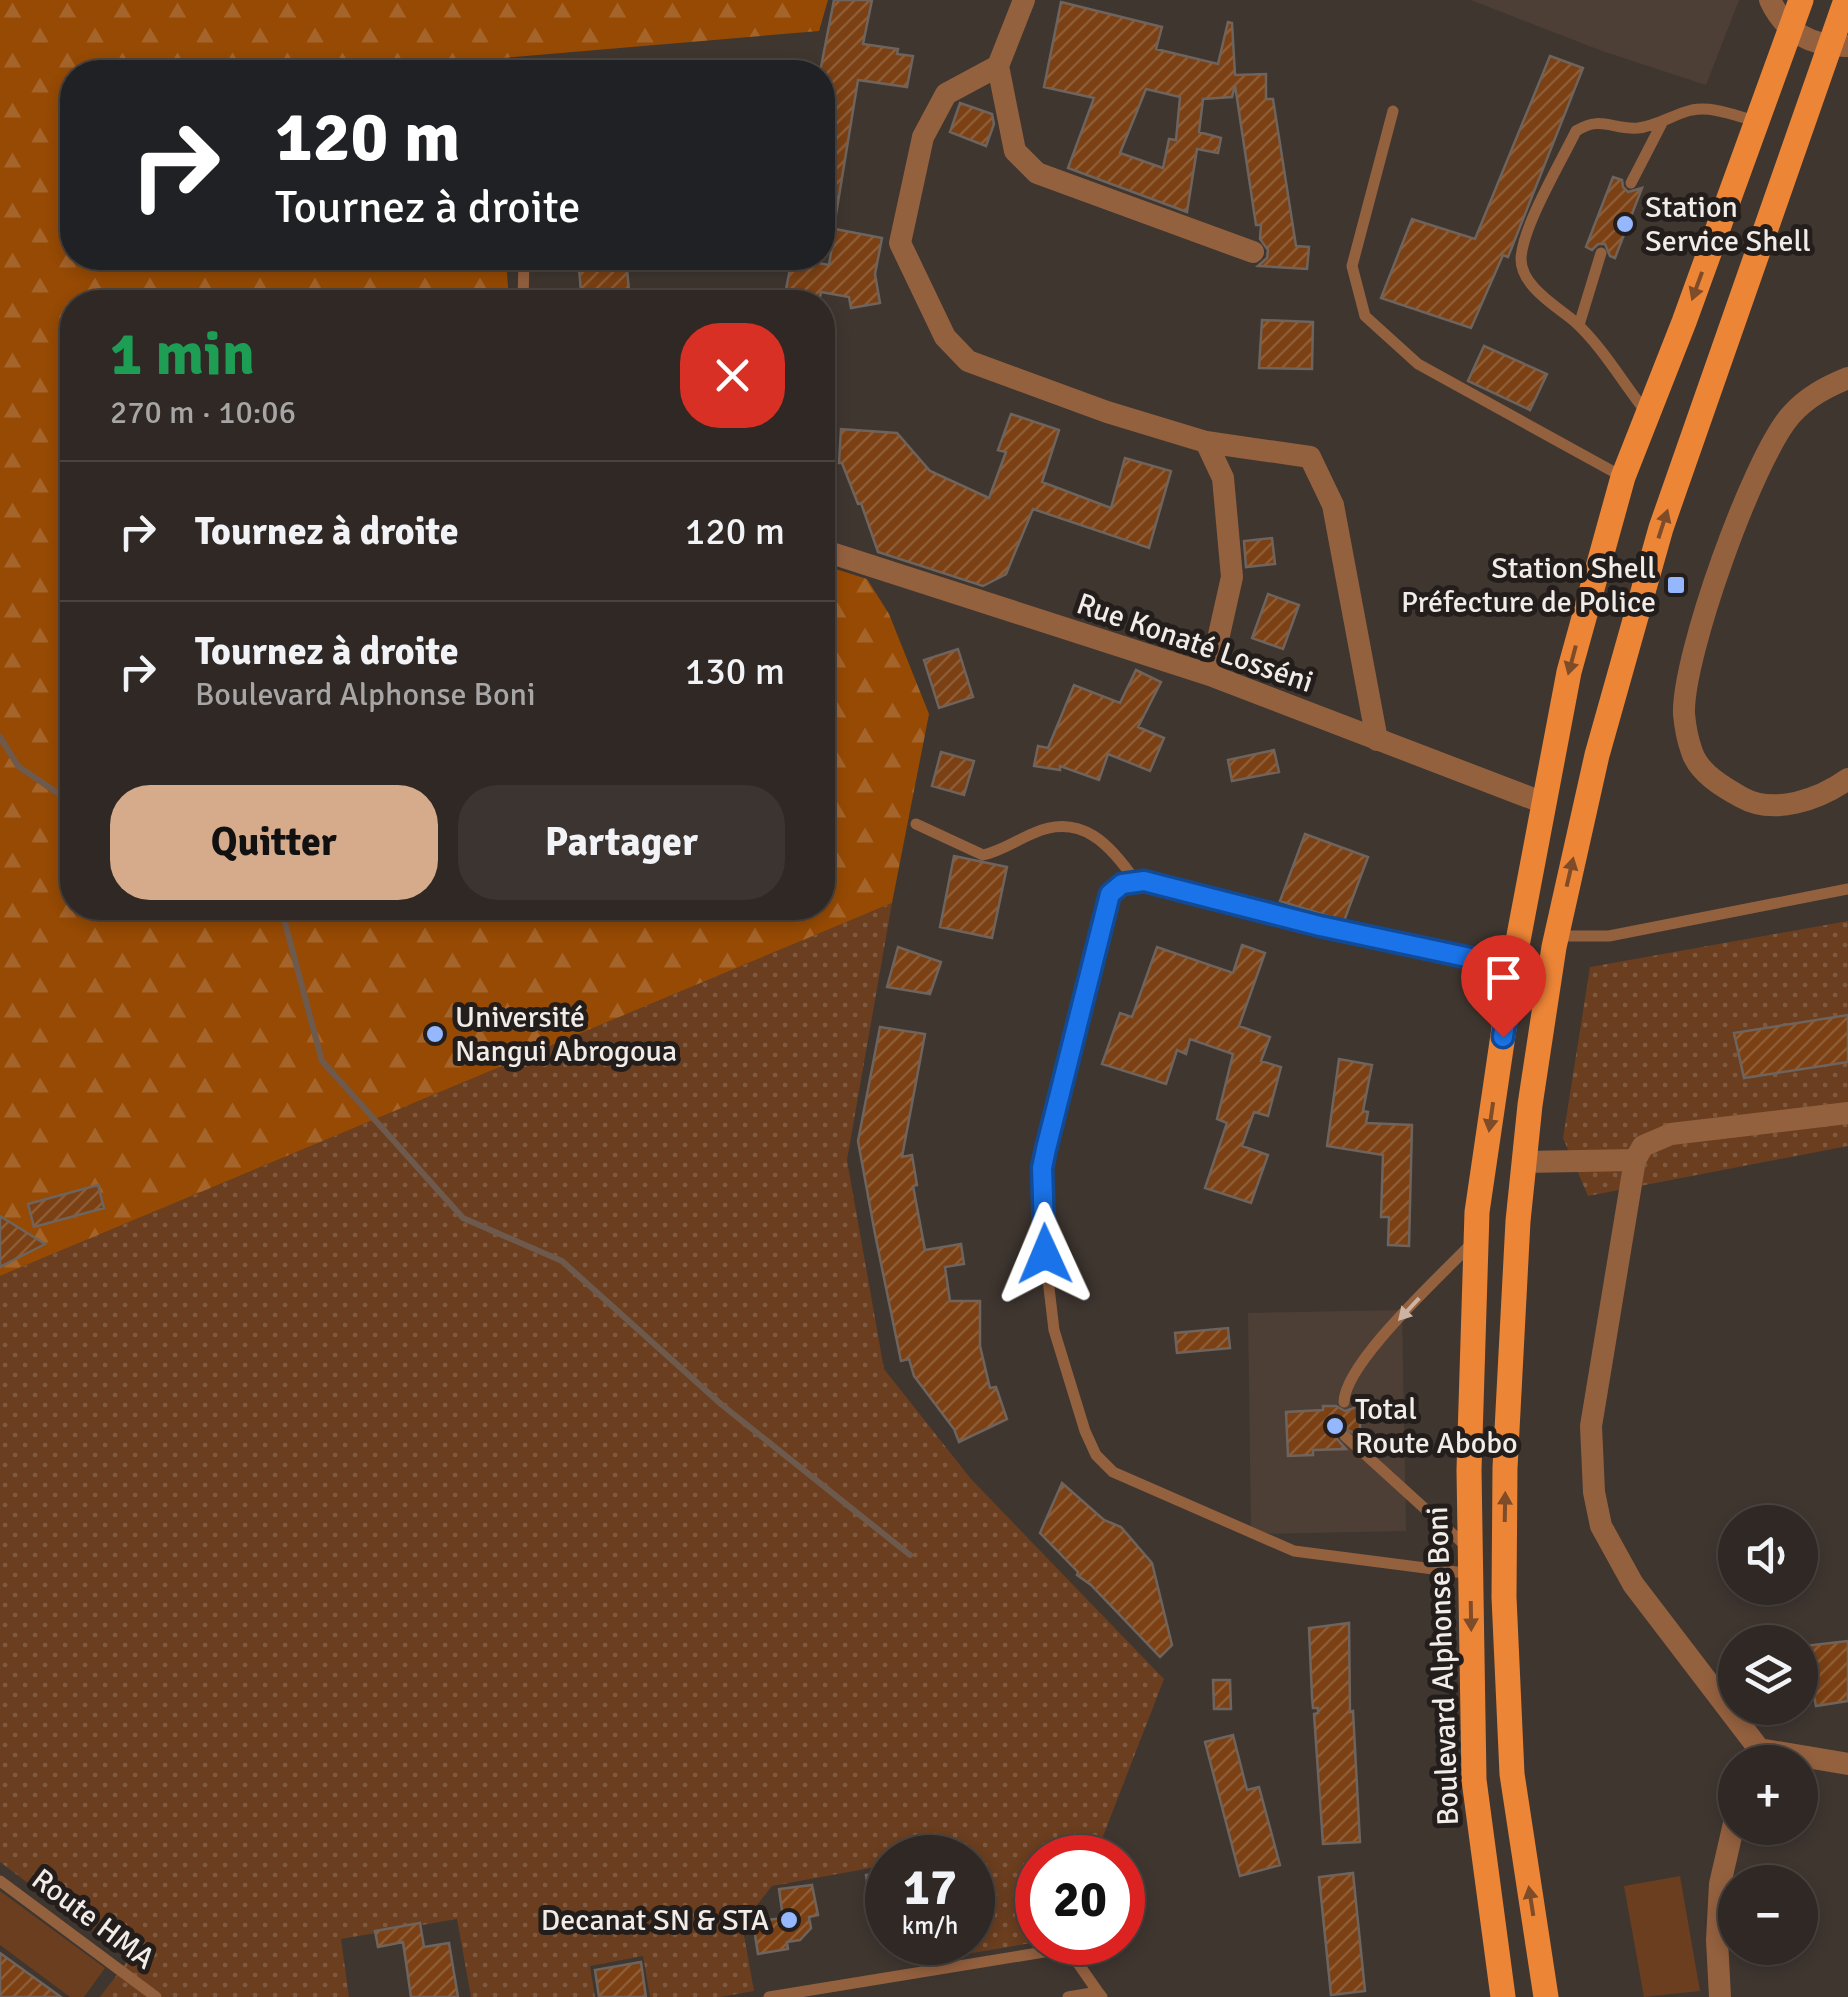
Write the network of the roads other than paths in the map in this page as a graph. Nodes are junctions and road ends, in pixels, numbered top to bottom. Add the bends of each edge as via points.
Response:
1 (1024, 0) edge
2 (1770, 0) edge
3 (1801, 0) edge
4 (1846, 0) edge
5 (1790, 29) junction
6 (1838, 46) edge
7 (998, 66) junction
8 (1393, 111) dead end
9 (1662, 121) junction
10 (1756, 121) junction
11 (1630, 184) dead end
12 (1253, 252) dead end
13 (1601, 253) dead end
14 (1579, 325) junction
15 (1848, 378) edge
16 (1648, 416) junction
17 (1206, 442) junction
18 (1623, 477) junction
19 (835, 554) edge
20 (1210, 675) junction
21 (1378, 740) junction
22 (1848, 778) edge
23 (1544, 803) junction
24 (916, 824) dead end
25 (1136, 882) junction
26 (1848, 890) edge
27 (1556, 936) junction
28 (1513, 967) junction
29 (1848, 1113) edge
30 (1635, 1160) junction
31 (1524, 1162) junction
32 (1476, 1238) junction
33 (1344, 1402) dead end
34 (1345, 1436) dead end
35 (1472, 1563) junction
36 (1749, 1745) edge
37 (1818, 1761) edge
38 (1848, 1764) edge
39 (1729, 1845) edge
40 (0, 1881) edge
41 (1100, 1994) edge
42 (156, 1997) edge
43 (769, 1997) edge
44 (1068, 1997) edge
45 (1503, 1997) edge
46 (1546, 1997) edge
47 (1720, 1997) edge

1 - 7 street
2 - 5 street
3 - 5 main road, Boulevard Alphonse Boni
4 - 6 main road, Boulevard Alphonse Boni
5 - 6 street
5 - 10 main road, Boulevard Alphonse Boni
27 -> 6 main road, Boulevard Alphonse Boni via 1597,755 1661,528
7 - 12 street via 1015,151 1036,173
7 - 17 street via 946,94 923,137 900,243 946,337 968,361
8 - 18 lane via 1352,266 1365,316 1418,364
9 - 10 lane via 1694,110
9 - 11 lane
9 - 14 lane via 1639,128 1599,122 1576,131 1533,221 1521,257 1524,272
10 -> 16 main road, Boulevard Alphonse Boni
13 - 14 lane
14 - 16 lane
15 - 22 street via 1821,389 1776,437 1729,540 1690,666 1684,714 1692,755 1716,783 1751,803 1790,805
16 - 18 main road, Boulevard Alphonse Boni
17 - 20 street via 1223,478 1232,578
17 - 21 street via 1310,458 1333,505
18 -> 23 main road, Boulevard Alphonse Boni via 1568,672
19 - 20 street, Rue Konaté Losséni
20 - 21 street, Rue Konaté Losséni
21 - 23 street, Rue Konaté Losséni
23 - 28 main road, Boulevard Alphonse Boni
24 - 25 lane via 983,854 1038,831 1078,827 1097,836
25 - 28 lane
25 - 35 lane via 1110,894 1042,1168 1054,1330 1096,1455 1112,1472 1294,1552
26 - 27 lane via 1609,936
27 - 31 main road, Boulevard Alphonse Boni
28 -> 32 main road, Boulevard Alphonse Boni
29 - 30 street via 1671,1134 1643,1146
30 - 31 street
30 - 36 street via 1591,1426 1594,1492 1602,1526 1634,1584
46 -> 31 main road, Boulevard Alphonse Boni via 1512,1774 1504,1596
32 -> 33 lane via 1364,1358
32 - 35 main road, Boulevard Alphonse Boni
34 - 35 lane
35 -> 45 main road, Boulevard Alphonse Boni via 1474,1780
37 - 38 street
39 - 47 street via 1720,1884
40 - 42 lane, Route HMA
41 - 43 lane via 1073,1956 1050,1951
41 - 44 lane

